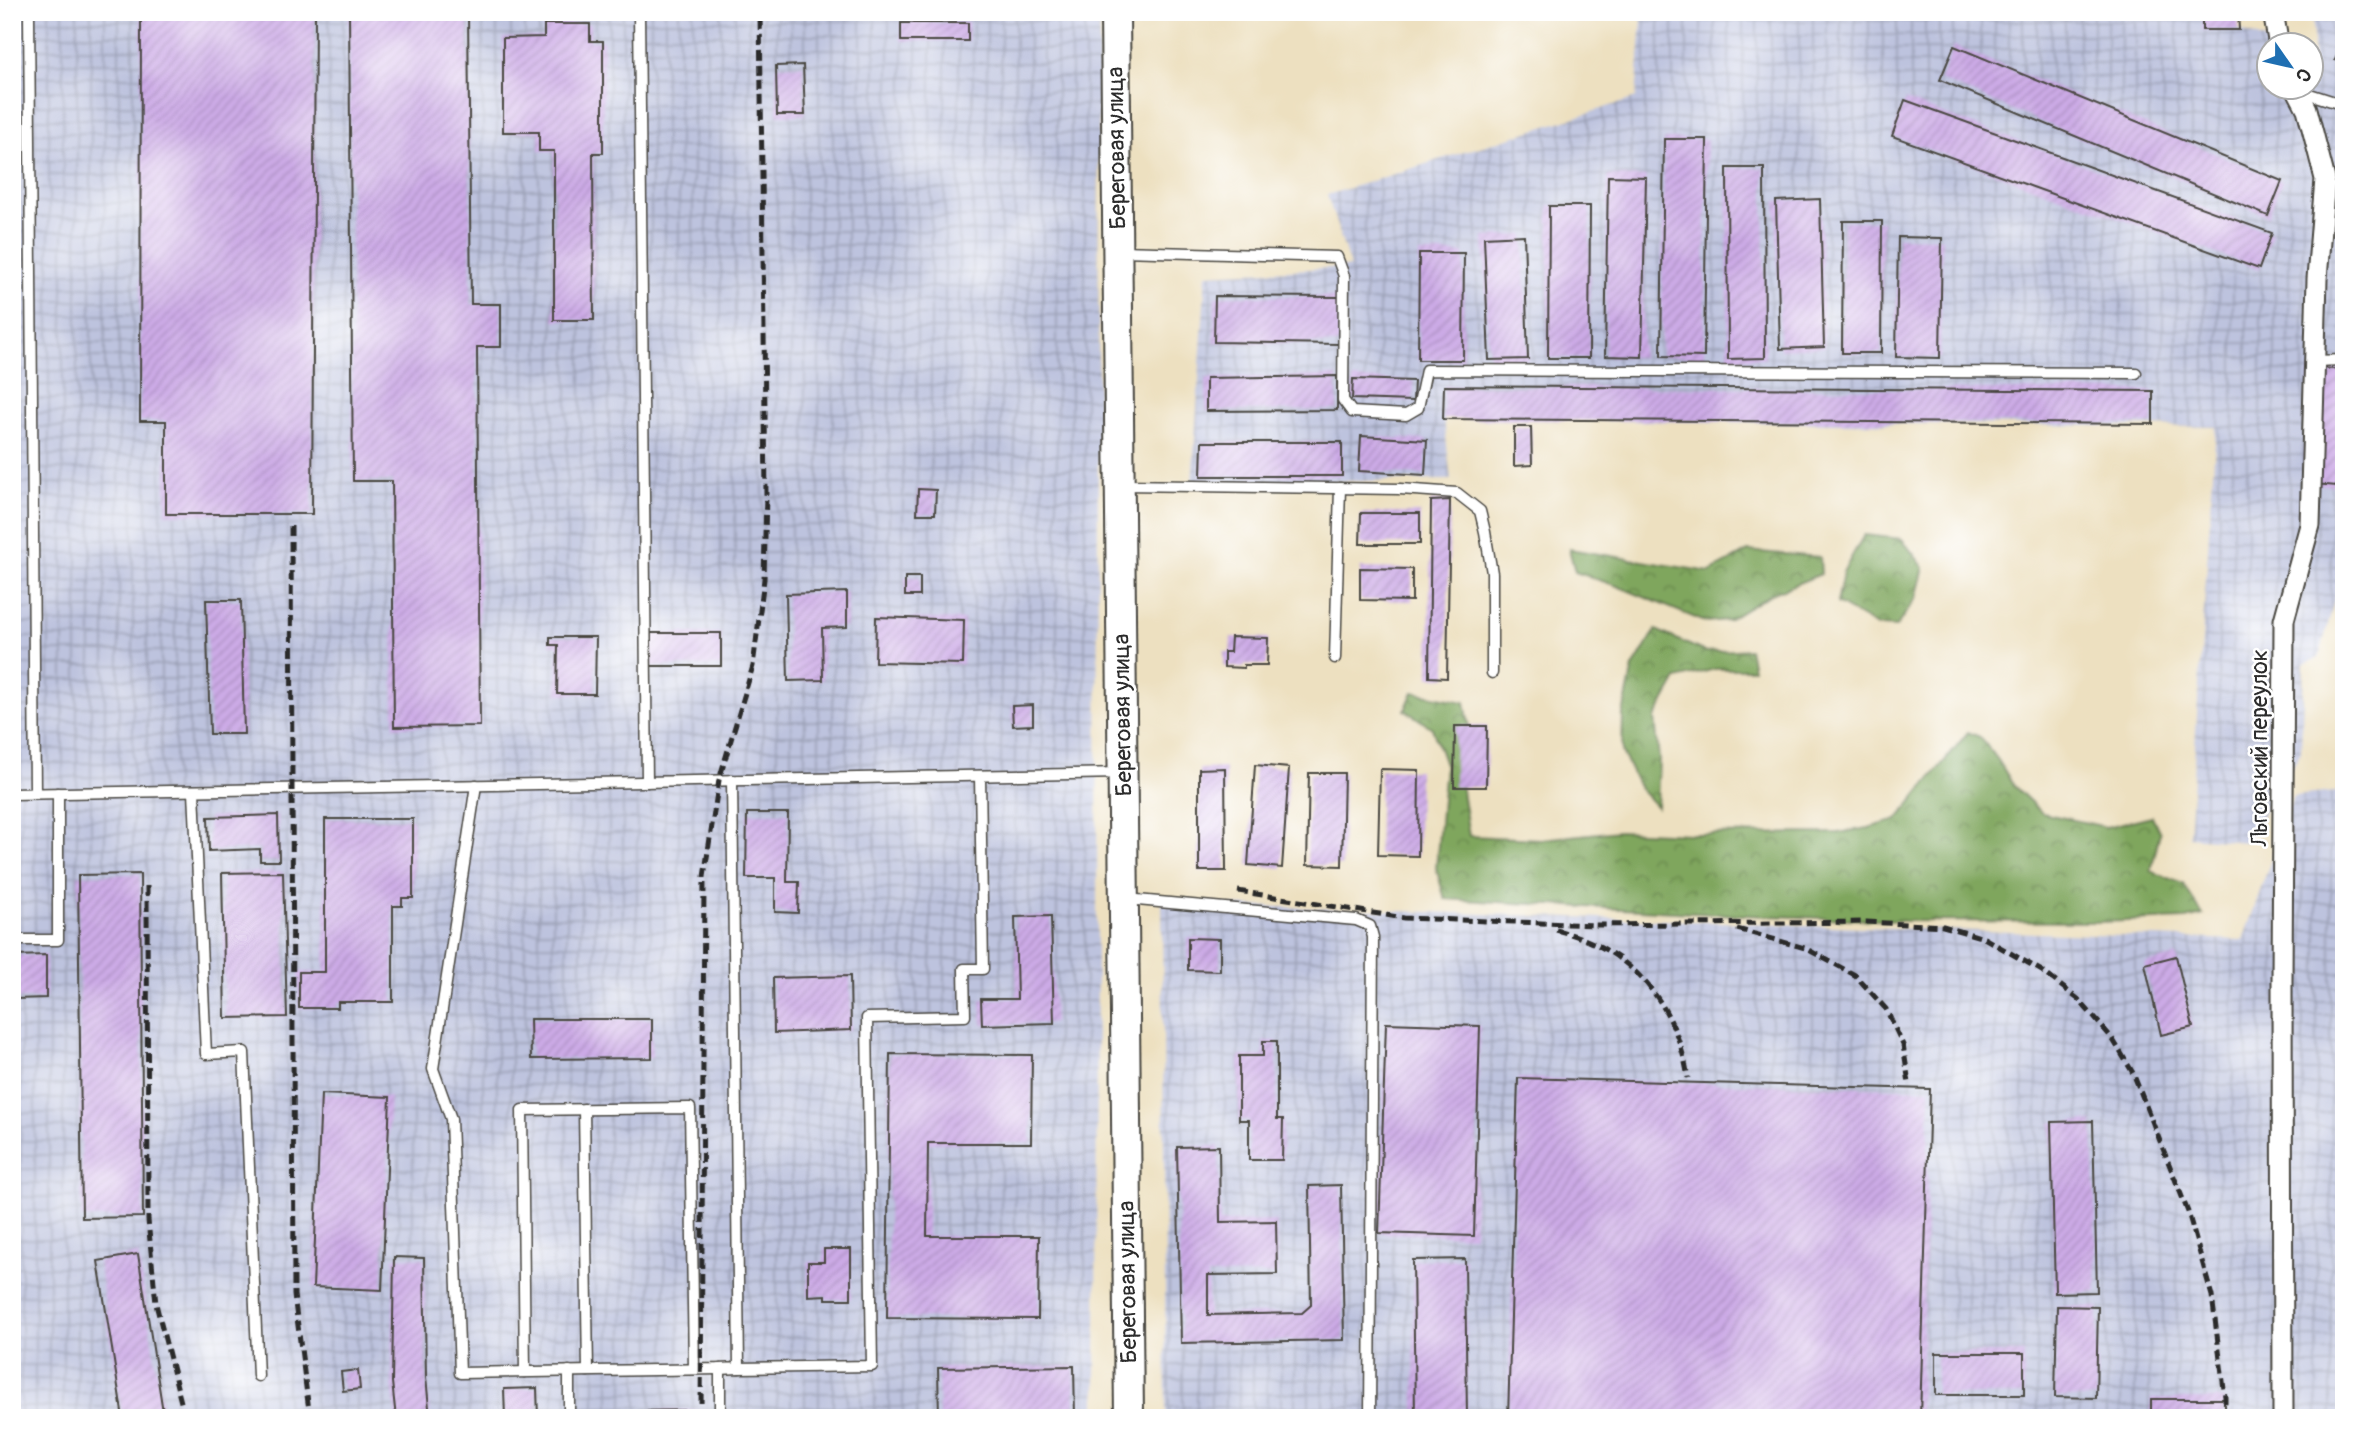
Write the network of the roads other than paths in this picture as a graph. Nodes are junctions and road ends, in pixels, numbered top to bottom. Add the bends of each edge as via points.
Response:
1 (29, 12) edge
2 (639, 12) edge
3 (1115, 12) edge
4 (2273, 12) edge
5 (2277, 32) edge
6 (2324, 98) edge
7 (2303, 102) edge
8 (2344, 105) edge
9 (2334, 196) edge
10 (1117, 251) junction
11 (2344, 360) edge
12 (2314, 361) junction
13 (2136, 373) dead end
14 (1119, 485) junction
15 (1340, 488) junction
16 (1335, 658) dead end
17 (1492, 673) dead end
18 (1122, 773) junction
19 (980, 776) junction
20 (732, 780) junction
21 (647, 782) junction
22 (476, 785) junction
23 (194, 790) junction
24 (35, 793) junction
25 (58, 793) junction
26 (12, 794) edge
27 (1124, 899) junction
28 (12, 940) edge
29 (584, 1109) junction
30 (739, 1368) junction
31 (694, 1369) junction
32 (720, 1369) junction
33 (569, 1371) junction
34 (588, 1371) junction
35 (525, 1372) junction
36 (258, 1377) dead end
37 (569, 1418) edge
38 (720, 1418) edge
39 (1129, 1418) edge
40 (1370, 1418) edge
41 (2283, 1418) edge

1 - 24 lane
2 - 21 lane
3 - 10 street, Береговая улица
4 - 5 street
6 - 8 lane
7 - 9 street, Льговский переулок via 2325,180
9 - 12 street, Льговский переулок via 2317,279
10 - 13 lane via 1337,257 1344,276 1343,400 1352,412 1406,415 1418,408 1426,370
10 - 14 street, Береговая улица
11 - 12 lane
12 - 41 street, Льговский переулок via 2310,525 2284,621
14 - 15 lane
14 - 18 street, Береговая улица
15 - 16 lane
15 - 17 lane via 1457,492 1479,511 1492,573
18 - 19 lane
18 - 27 street, Береговая улица
19 - 20 lane
19 - 30 lane via 983,969 964,969 965,1016 867,1017 872,1366
20 - 21 lane
20 - 30 lane
21 - 22 lane
22 - 23 lane
22 - 35 lane via 433,1069 451,1119 460,1373
23 - 25 lane
23 - 36 lane via 206,1054 244,1052
24 - 25 lane
24 - 26 lane
25 - 28 lane via 58,940
27 - 39 street, Береговая улица
27 - 40 lane via 1356,920 1370,926
29 - 31 lane via 690,1108
29 - 34 lane
29 - 35 lane via 522,1110
30 - 32 lane
31 - 32 lane
31 - 34 lane
32 - 38 lane
33 - 34 lane
33 - 35 lane
33 - 37 lane

